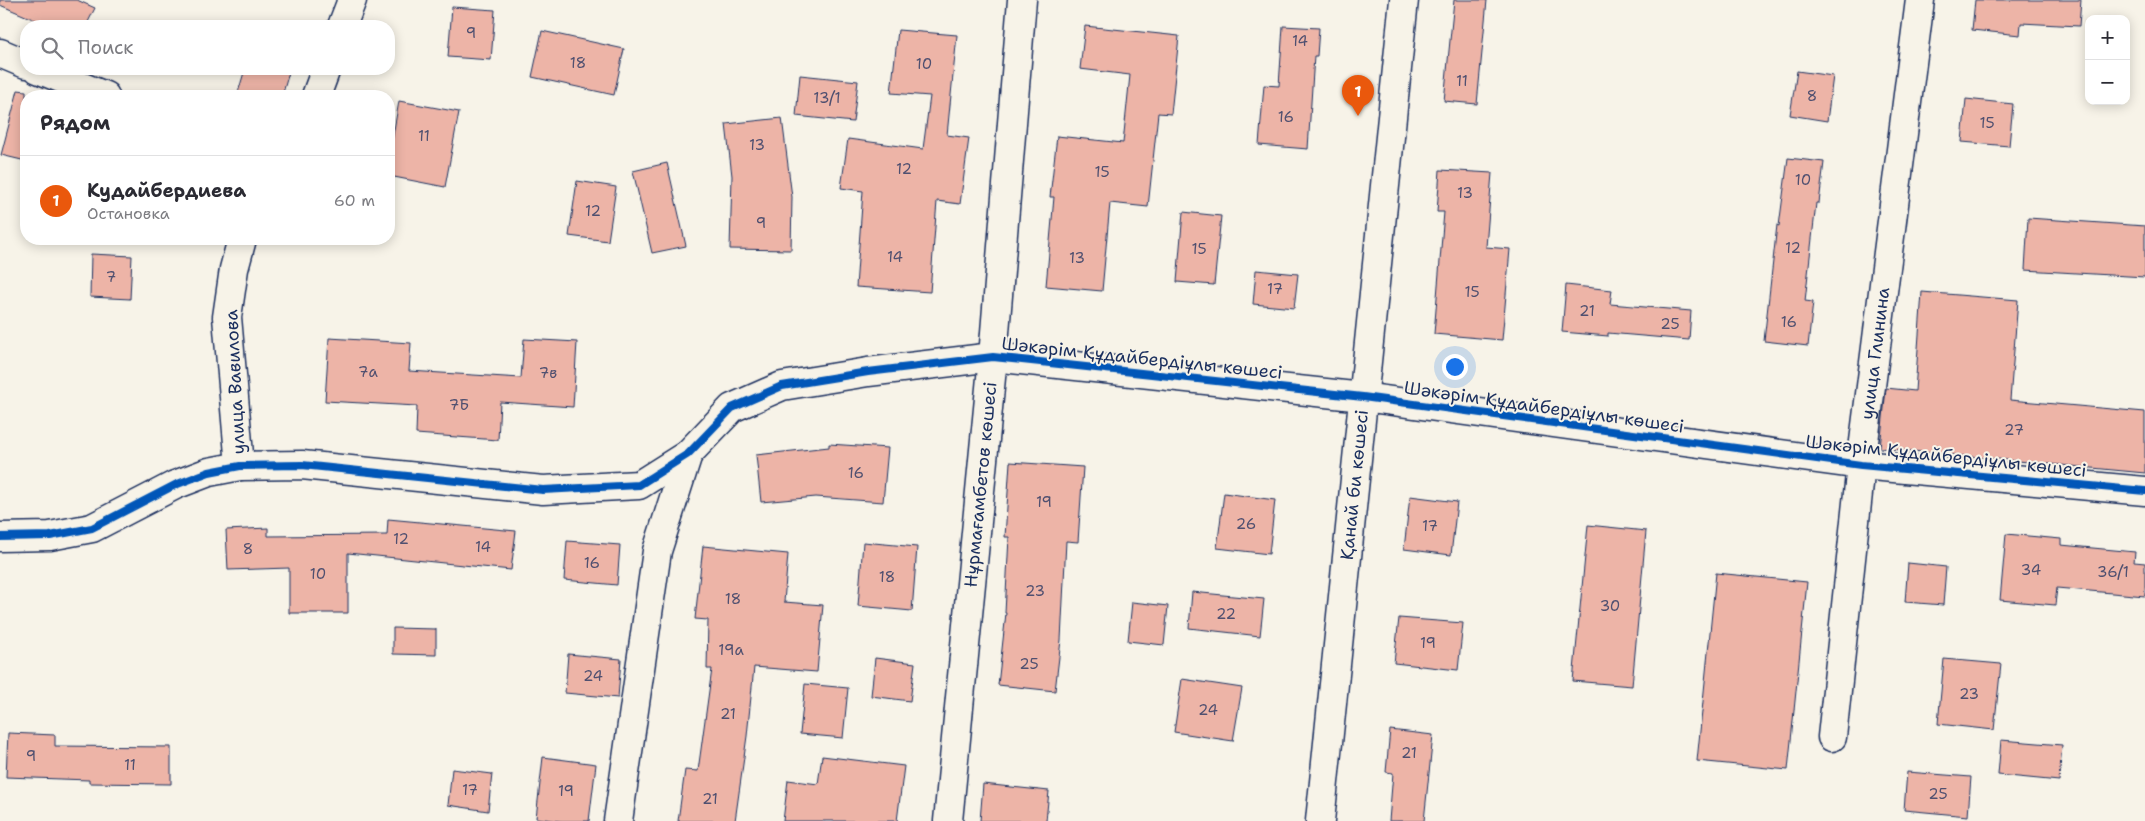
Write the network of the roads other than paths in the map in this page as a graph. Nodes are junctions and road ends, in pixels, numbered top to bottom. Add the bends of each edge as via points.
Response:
1 (352, 0) edge
2 (1022, 0) edge
3 (1404, 0) edge
4 (1920, 0) edge
5 (344, 20) edge
6 (0, 53) edge
7 (20, 61) edge
8 (53, 75) edge
9 (324, 75) edge
10 (89, 90) edge
11 (318, 90) edge
12 (240, 245) edge
13 (994, 357) junction
14 (1364, 398) junction
15 (688, 454) junction
16 (1861, 465) junction
17 (240, 466) junction
18 (2145, 491) edge
19 (0, 537) edge
20 (1832, 737) dead end
21 (618, 821) edge
22 (948, 821) edge
23 (1320, 821) edge

1 - 5 street
2 - 13 street, Нұрмағамбетов көшесі
3 - 14 street, Қанай би көшесі
4 - 16 street, улица Глинина
6 - 7 street
8 - 10 street
9 - 11 street
12 - 17 street, улица Вавилова via 227,317
13 - 14 street, Шәкәрім Құдайбердіұлы көшесі
13 - 15 street, Шәкәрім Құдайбердіұлы көшесі via 782,386 732,408
13 - 22 street, Нұрмағамбетов көшесі
14 - 16 street, Шәкәрім Құдайбердіұлы көшесі
14 - 23 street, Қанай би көшесі
15 - 17 street, Шәкәрім Құдайбердіұлы көшесі via 639,485 543,490 302,465
15 - 21 street via 657,551
16 - 18 street, Шәкәрім Құдайбердіұлы көшесі
16 - 20 street, улица Глинина
17 - 19 street, Шәкәрім Құдайбердіұлы көшесі via 208,472 175,485 92,528 50,536

